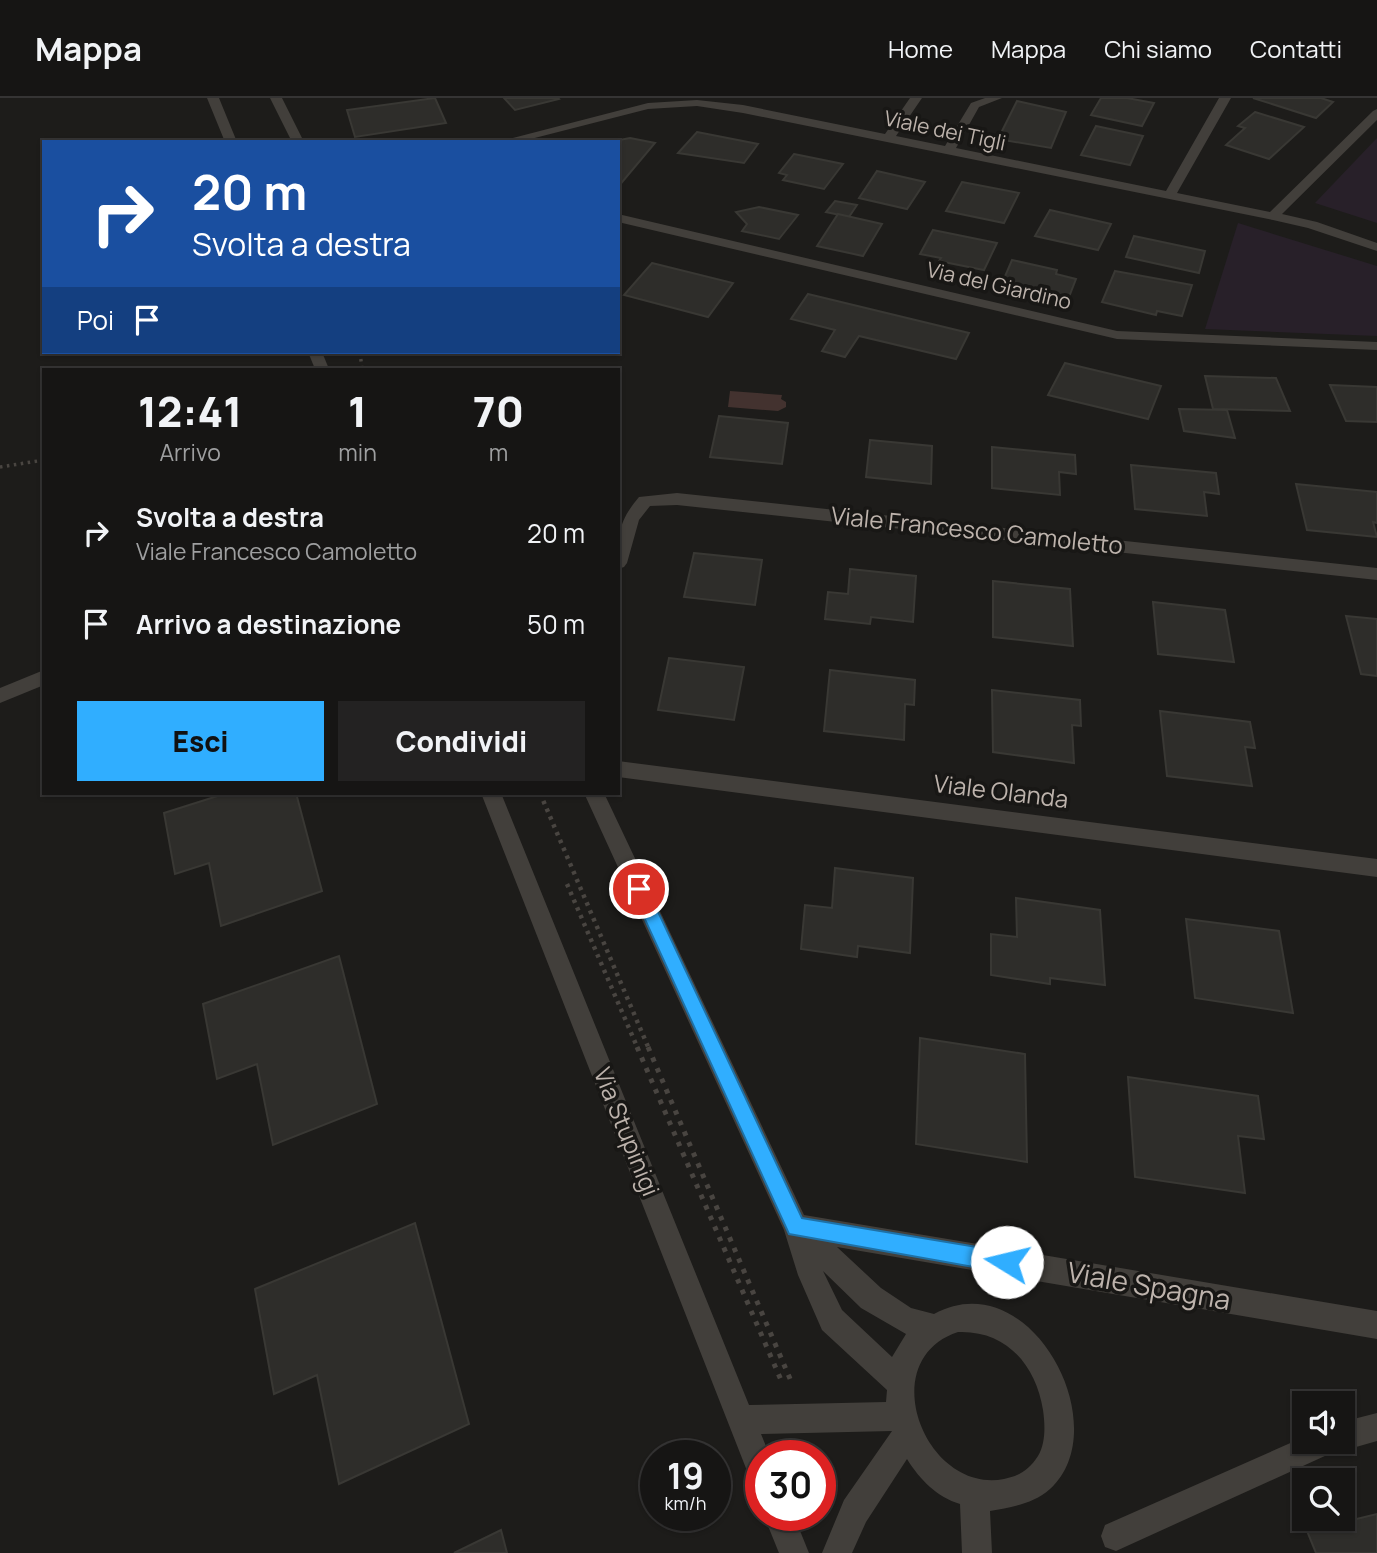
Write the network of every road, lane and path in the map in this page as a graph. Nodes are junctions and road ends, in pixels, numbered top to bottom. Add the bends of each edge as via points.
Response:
1 (213, 98) edge
2 (276, 98) edge
3 (916, 98) edge
4 (996, 98) edge
5 (1225, 98) edge
6 (1377, 98) edge
7 (667, 102) edge
8 (1376, 112) edge
9 (888, 139) junction
10 (230, 140) edge
11 (297, 140) edge
12 (514, 140) edge
13 (948, 151) junction
14 (1169, 196) junction
15 (1273, 216) junction
16 (620, 218) edge
17 (1377, 247) edge
18 (1377, 346) edge
19 (42, 460) edge
20 (0, 467) edge
21 (620, 556) edge
22 (1377, 575) edge
23 (42, 678) edge
24 (0, 696) edge
25 (620, 769) edge
26 (492, 795) edge
27 (541, 795) edge
28 (595, 795) edge
29 (1377, 868) edge
30 (567, 882) dead end
31 (796, 1227) junction
32 (1377, 1325) edge
33 (932, 1327) junction
34 (900, 1383) junction
35 (803, 1418) junction
36 (741, 1420) junction
37 (905, 1425) junction
38 (1377, 1427) edge
39 (1355, 1433) edge
40 (749, 1440) edge
41 (1301, 1454) edge
42 (975, 1496) junction
43 (851, 1520) junction
44 (785, 1531) edge
45 (1116, 1536) dead end
46 (794, 1553) edge
47 (837, 1553) edge
48 (977, 1553) edge

1 - 10 street
2 - 11 street
3 - 9 street
4 - 13 street via 975,105
5 - 14 street
6 - 8 street
7 - 9 street, Viale dei Tigli via 743,109
7 - 12 street, Viale dei Tigli
8 - 15 street
9 - 13 street, Viale dei Tigli
13 - 14 street, Viale dei Tigli
14 - 15 street, Viale dei Tigli
15 - 17 street, Viale dei Tigli
16 - 18 street, Via del Giardino via 1117,335
19 - 20 path
21 - 22 street, Viale Francesco Camoletto via 631,518 645,500 677,499
23 - 24 street
25 - 29 street, Viale Olanda
26 - 36 street, Via Stupinigi
27 - 35 path
28 - 31 street
30 - 35 path
31 - 32 street, Viale Spagna
31 - 33 street via 871,1298 905,1320
31 - 34 street via 832,1320
33 - 34 street via 916,1341
33 - 42 street via 954,1319 978,1318 1002,1325 1024,1340 1043,1362 1055,1390 1060,1418 1057,1447 1045,1471 1026,1488 1002,1497
34 - 37 street
35 - 36 street
35 - 37 street
35 - 43 path
36 - 40 street, Via Stupinigi
37 - 42 street via 924,1462 947,1484
37 - 43 street
38 - 39 street
41 - 45 street
42 - 48 street
43 - 47 street
44 - 46 street

